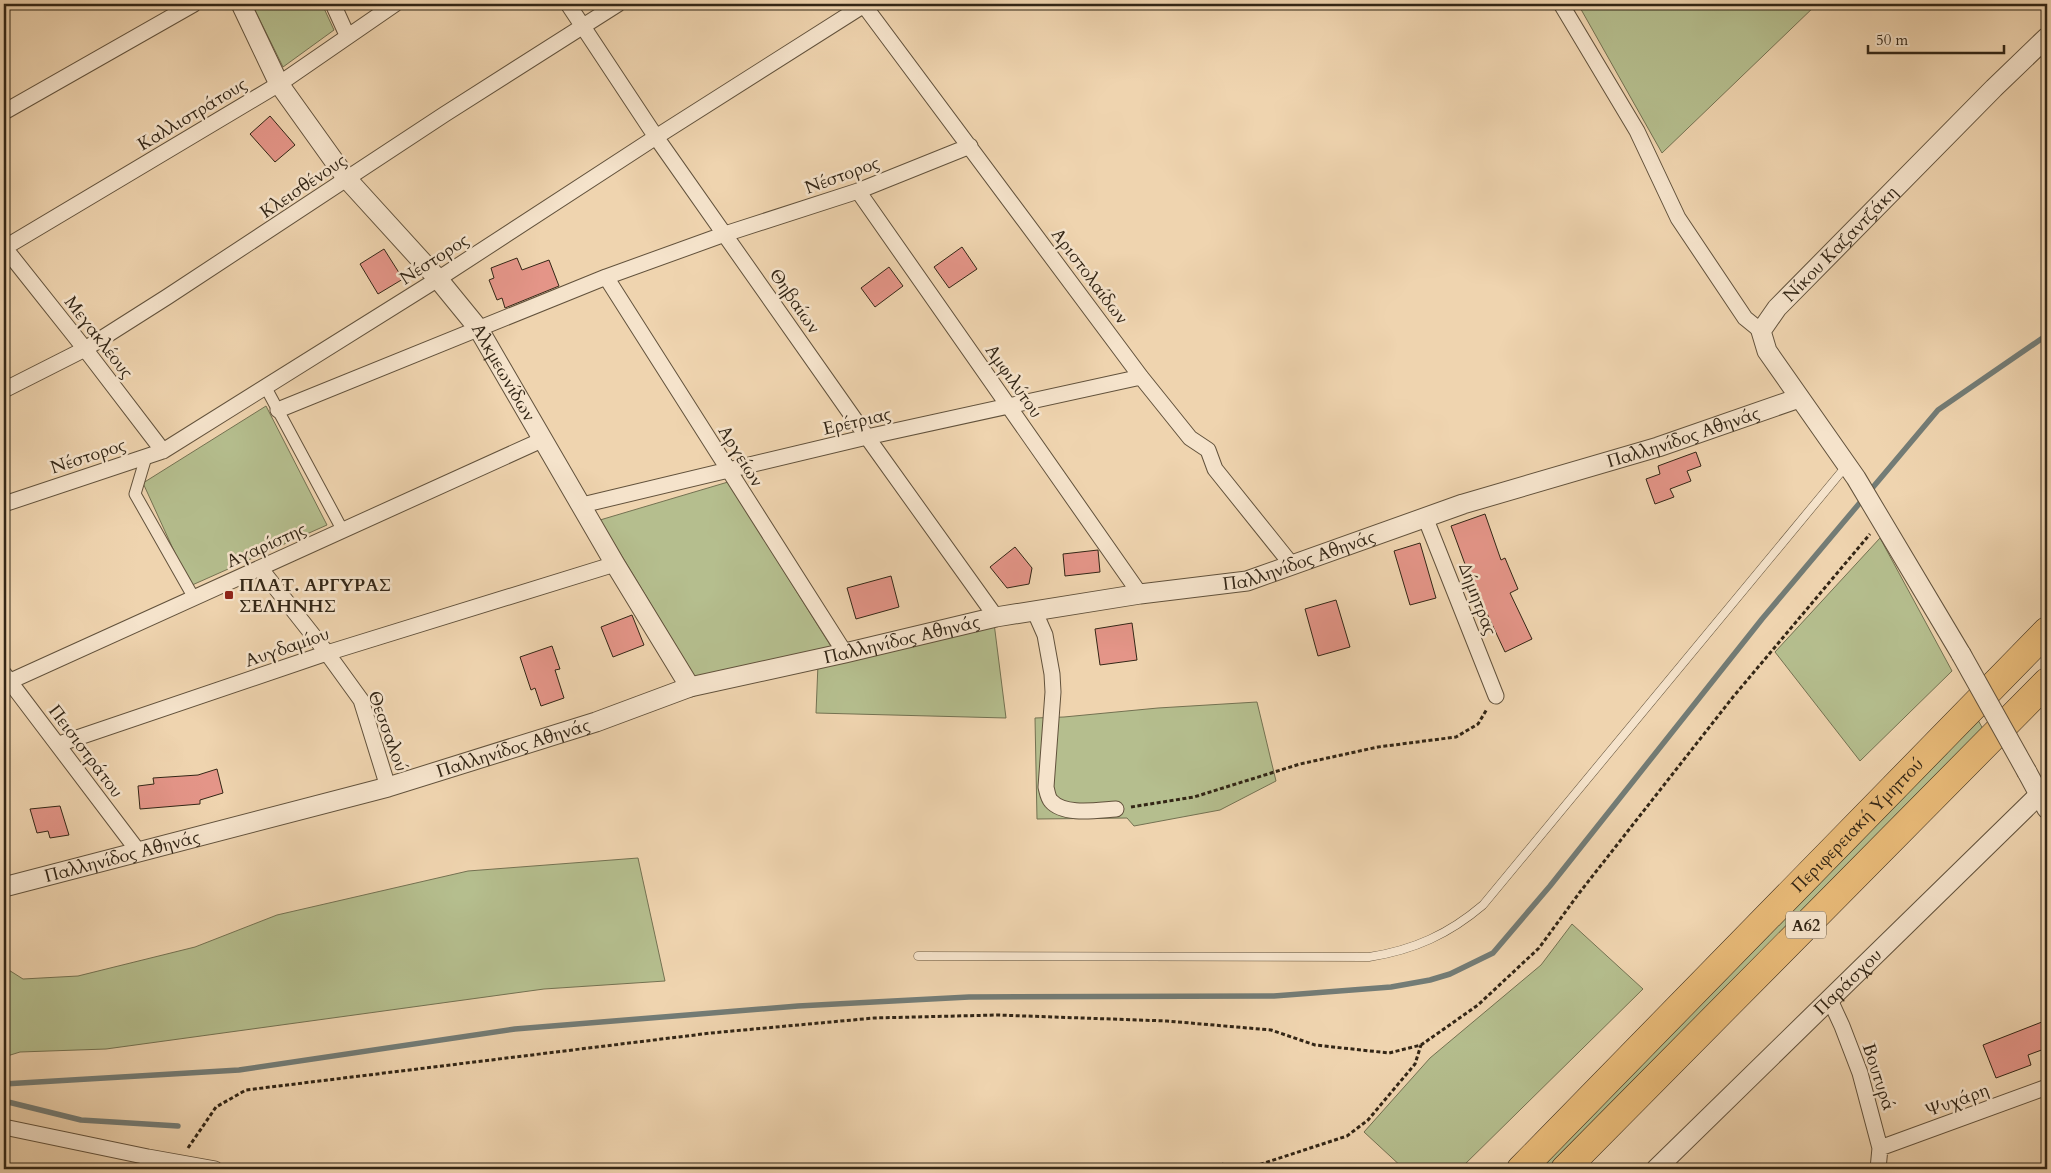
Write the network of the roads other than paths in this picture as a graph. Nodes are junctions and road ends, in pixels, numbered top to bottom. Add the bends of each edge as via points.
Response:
1 (194, 4) edge
2 (241, 4) edge
3 (333, 4) edge
4 (394, 4) edge
5 (568, 4) edge
6 (618, 4) edge
7 (1561, 4) edge
8 (864, 5) edge
9 (583, 28) junction
10 (347, 35) junction
11 (2047, 37) edge
12 (279, 84) junction
13 (4, 112) edge
14 (656, 137) junction
15 (970, 146) junction
16 (347, 179) junction
17 (858, 190) junction
18 (725, 234) junction
19 (4, 248) edge
20 (606, 277) junction
21 (438, 279) junction
22 (478, 328) junction
23 (1761, 331) junction
24 (85, 349) junction
25 (1141, 377) junction
26 (266, 388) junction
27 (4, 390) edge
28 (1799, 398) junction
29 (1008, 406) junction
30 (278, 410) junction
31 (867, 437) junction
32 (544, 439) junction
33 (162, 451) junction
34 (146, 457) junction
35 (728, 471) junction
36 (1851, 472) junction
37 (4, 504) edge
38 (582, 505) junction
39 (1425, 517) junction
40 (343, 531) junction
41 (615, 564) junction
42 (1292, 565) junction
43 (260, 568) junction
44 (1140, 594) junction
45 (194, 598) junction
46 (1034, 610) junction
47 (996, 617) junction
48 (2047, 631) edge
49 (327, 654) junction
50 (845, 654) junction
51 (6, 680) edge
52 (2047, 682) edge
53 (690, 687) junction
54 (1496, 696) road end
55 (59, 744) junction
56 (388, 787) junction
57 (2045, 797) edge
58 (1116, 809) road end
59 (138, 851) junction
60 (4, 887) edge
61 (918, 956) dead end
62 (1830, 1000) junction
63 (2047, 1088) edge
64 (4, 1127) edge
65 (1880, 1148) junction
66 (215, 1169) edge
67 (1522, 1169) edge
68 (1565, 1169) edge
69 (1656, 1169) edge
70 (1879, 1169) edge

1 - 13 street
2 - 12 street, Αλκμεωνίδων
3 - 10 street
4 - 10 street, Καλλιστράτους
5 - 9 street, Θηβαίων
6 - 9 street, Κλεισθένους
7 - 23 street via 1637,131 1678,218 1745,318
8 - 14 street, Νέστορος
8 - 15 street, Αριστολαίδων
9 - 14 street, Θηβαίων
9 - 16 street, Κλεισθένους
10 - 12 street, Καλλιστράτους
11 - 23 street, Νίκου Καζαντζάκη via 1778,308
12 - 16 street, Αλκμεωνίδων
12 - 19 street, Καλλιστράτους
14 - 18 street, Θηβαίων
14 - 21 street, Νέστορος
15 - 17 street, Νέστορος
15 - 25 street, Αριστολαίδων
16 - 21 street, Αλκμεωνίδων
16 - 24 street, Κλεισθένους
17 - 18 street, Νέστορος
17 - 29 street, Αμφιλύτου
18 - 20 street, Νέστορος
18 - 31 street, Θηβαίων
19 - 24 street, Μεγακλέους
20 - 22 street, Νέστορος
20 - 35 street, Αργείων
21 - 22 street, Αλκμεωνίδων
21 - 26 street, Νέστορος
22 - 30 street, Νέστορος
22 - 32 street, Αλκμεωνίδων
23 - 28 street via 1767,351
24 - 27 street, Κλεισθένους
24 - 33 street, Μεγακλέους
25 - 29 street, Ερέτριας
25 - 42 street, Αριστολαίδων via 1190,438 1208,450 1215,469
26 - 30 street
26 - 33 street, Νέστορος
28 - 36 street
28 - 39 street, Παλληνίδος Αθηνάς via 1658,447
29 - 31 street, Ερέτριας
29 - 44 street, Αμφιλύτου
30 - 40 street
31 - 35 street, Ερέτριας
31 - 47 street, Θηβαίων
32 - 38 street, Αλκμεωνίδων
32 - 40 street, Αγαρίστης
33 - 34 street, Νέστορος
34 - 37 street, Νέστορος
34 - 45 street via 135,494
35 - 38 street, Ερέτριας
35 - 50 street, Αργείων
36 - 57 street, bridge
36 - 61 lane via 1483,905 1448,932 1407,949 1369,957
38 - 41 street, Αλκμεωνίδων
39 - 42 street, Παλληνίδος Αθηνάς
39 - 54 street, Δήμητρας
40 - 43 street, Αγαρίστης
41 - 49 street, Αυγδαμίου
41 - 53 street, Αλκμεωνίδων
42 - 44 street, Παλληνίδος Αθηνάς via 1247,581
43 - 45 street, Αγαρίστης
43 - 49 street, Θεσσαλού
44 - 46 street, Παλληνίδος Αθηνάς
45 - 51 street, Αγαρίστης
46 - 47 street, Παλληνίδος Αθηνάς
46 - 58 street via 1045,635 1052,674 1046,787 1050,800 1066,810
47 - 50 street, Παλληνίδος Αθηνάς
48 - 67 highway, Περιφερειακή Υμηττού / Α62
49 - 55 street, Αυγδαμίου
49 - 56 street, Θεσσαλού via 361,700
50 - 53 street, Παλληνίδος Αθηνάς
51 - 55 street, Πεισιστράτου
52 - 68 highway, Περιφερειακή Υμηττού / Α62
53 - 56 street, Παλληνίδος Αθηνάς via 596,722
55 - 59 street, Πεισιστράτου
56 - 59 street, Παλληνίδος Αθηνάς
57 - 62 street, Παράσχου
59 - 60 street, Παλληνίδος Αθηνάς
62 - 65 street, Βουτυρά via 1860,1073
62 - 69 street, Παράσχου
63 - 65 street, Ψυχάρη
64 - 66 street
65 - 70 street, Βουτυρά

